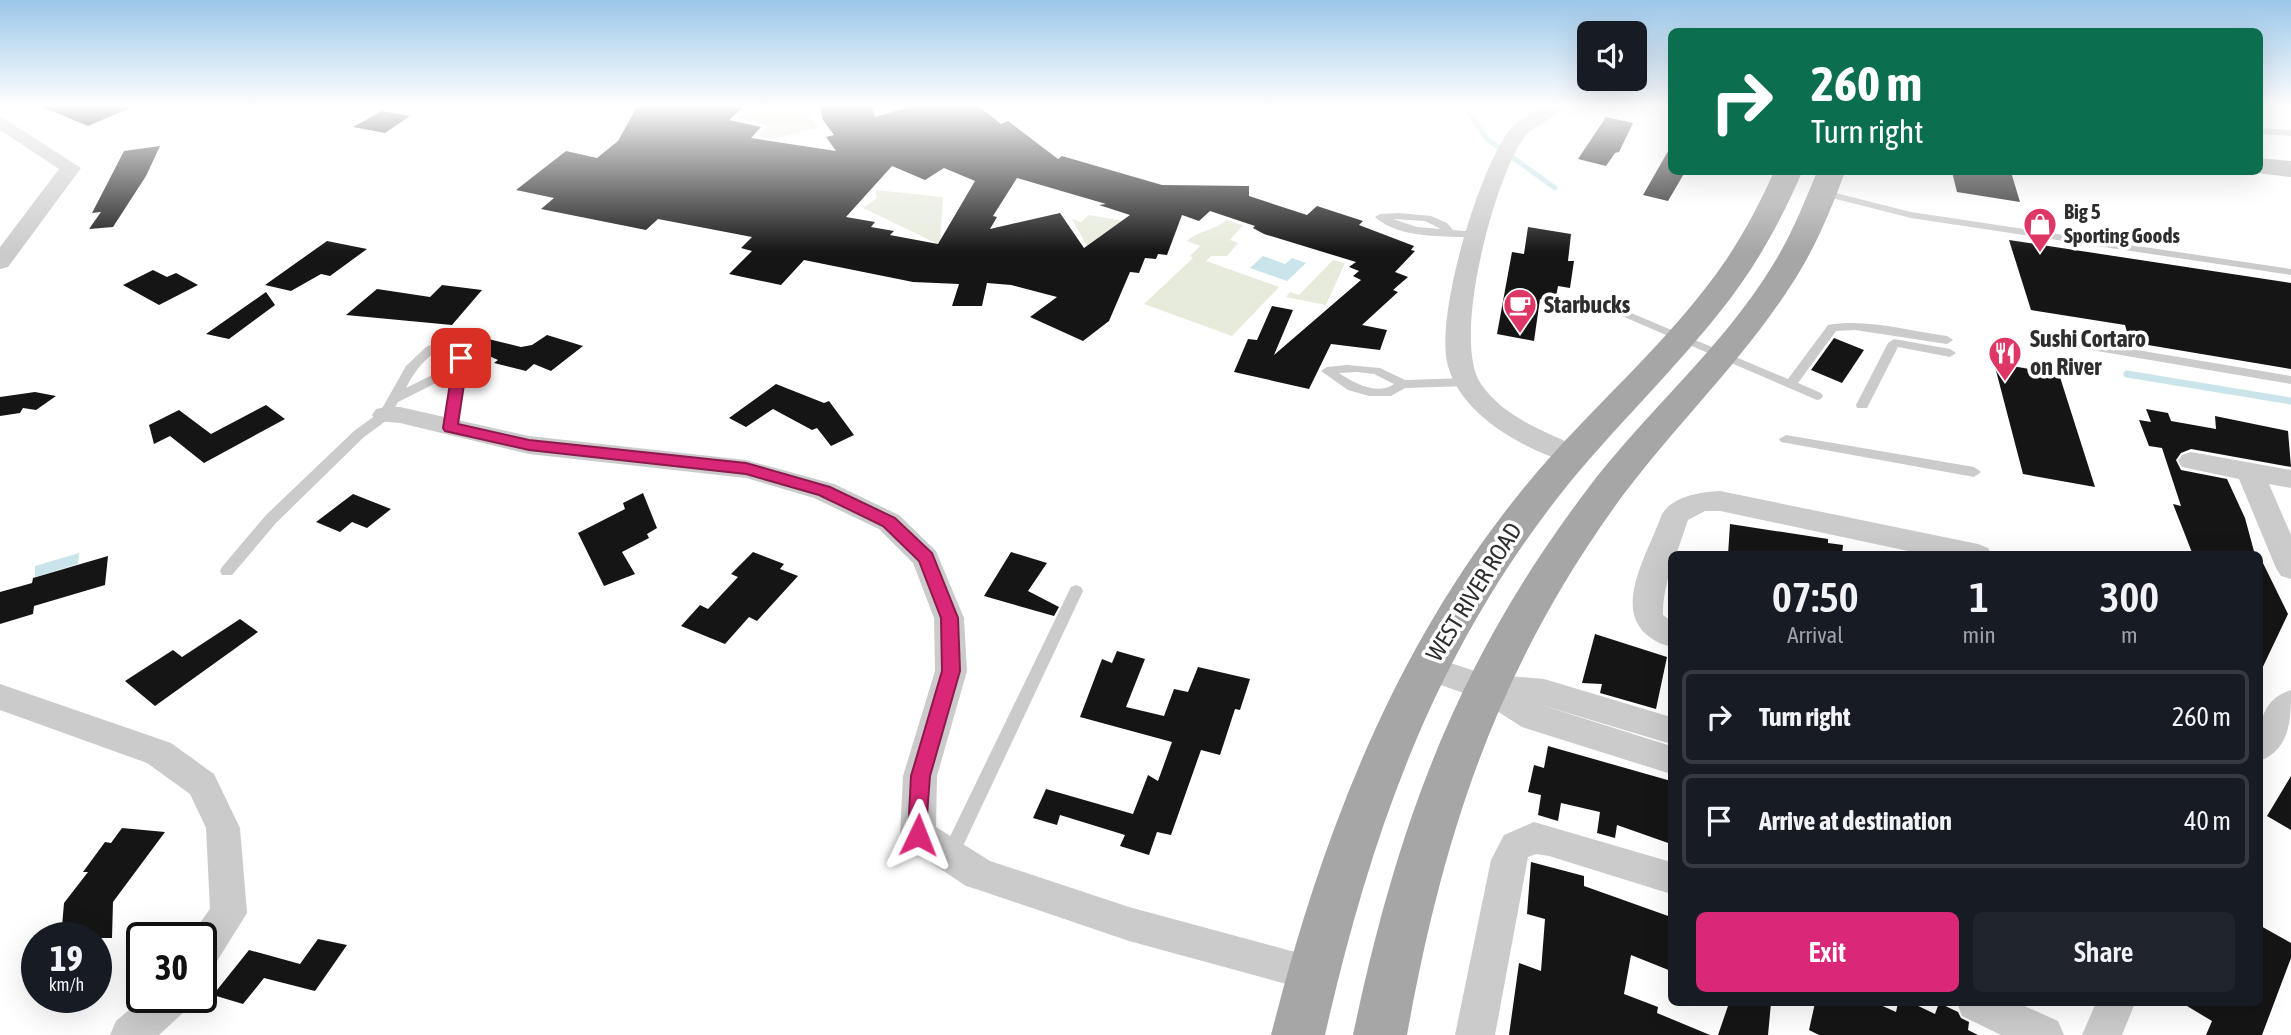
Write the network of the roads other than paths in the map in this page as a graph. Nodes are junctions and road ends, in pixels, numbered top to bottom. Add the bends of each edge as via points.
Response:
1 (51, 155) edge
2 (1504, 155) edge
3 (2263, 166) edge
4 (2291, 169) edge
5 (1787, 175) edge
6 (1823, 194) edge
7 (1448, 231) junction
8 (1477, 235) junction
9 (0, 262) edge
10 (2291, 272) edge
11 (1598, 302) dead end
12 (1681, 337) junction
13 (2066, 342) dead end
14 (1722, 355) junction
15 (460, 366) junction
16 (2291, 380) edge
17 (1468, 382) junction
18 (1402, 384) junction
19 (1790, 385) junction
20 (1817, 396) dead end
21 (1862, 405) dead end
22 (388, 407) junction
23 (450, 428) junction
24 (1786, 439) dead end
25 (1574, 455) junction
26 (2191, 461) dead end
27 (2250, 471) junction
28 (1974, 472) dead end
29 (2291, 479) edge
30 (1959, 551) edge
31 (2291, 568) edge
32 (227, 571) dead end
33 (1076, 591) dead end
34 (1668, 634) edge
35 (1426, 667) junction
36 (1484, 687) junction
37 (0, 696) edge
38 (2291, 702) edge
39 (1668, 729) edge
40 (2263, 741) edge
41 (1668, 759) edge
42 (950, 855) junction
43 (1668, 877) edge
44 (217, 930) edge
45 (1312, 973) junction
46 (1982, 1006) edge
47 (154, 1013) edge
48 (1476, 1030) edge
49 (130, 1035) edge
50 (1298, 1035) edge
51 (1380, 1035) edge
52 (2044, 1035) edge

1 - 9 street via 71,168
2 - 8 street
3 - 4 main road
5 - 12 main road, WEST RIVER ROAD via 1770,215 1724,287
6 - 10 lane via 1911,215
6 - 14 main road via 1771,293
7 - 7 lane via 1426,218 1380,217 1421,233
7 - 8 lane
8 - 17 street via 1455,343
11 - 12 lane
12 - 14 lane
12 - 25 main road, WEST RIVER ROAD
13 - 16 lane
14 - 19 lane
14 - 36 main road via 1573,535 1530,601
15 - 22 lane
15 - 22 lane via 461,358 451,348 440,345 429,350 400,382
15 - 23 lane
17 - 18 lane
17 - 25 street via 1479,399 1518,430
18 - 18 lane via 1377,371 1327,371 1369,392 1391,392
19 - 20 lane
19 - 21 lane via 1832,328 1855,326 1948,347 1894,344
22 - 23 street
22 - 32 lane via 271,519
23 - 42 street via 529,445 746,469 824,491 889,522 926,558 949,618 951,671 920,776 918,835
24 - 28 lane
25 - 35 main road, WEST RIVER ROAD via 1492,557
26 - 27 street
27 - 29 street
27 - 31 street
30 - 34 street via 1728,503 1701,502 1676,514 1647,596 1646,613
33 - 42 lane
35 - 36 street
35 - 45 main road, WEST RIVER ROAD via 1350,840
36 - 39 street via 1542,691
36 - 41 street via 1533,718
36 - 51 main road via 1453,756 1414,872
37 - 44 street via 159,753 202,783 223,828 229,913
38 - 40 street
42 - 45 street via 979,874 1129,924
43 - 48 street via 1549,840 1534,838 1516,846 1509,860
45 - 50 main road, WEST RIVER ROAD
46 - 52 street
47 - 49 street

